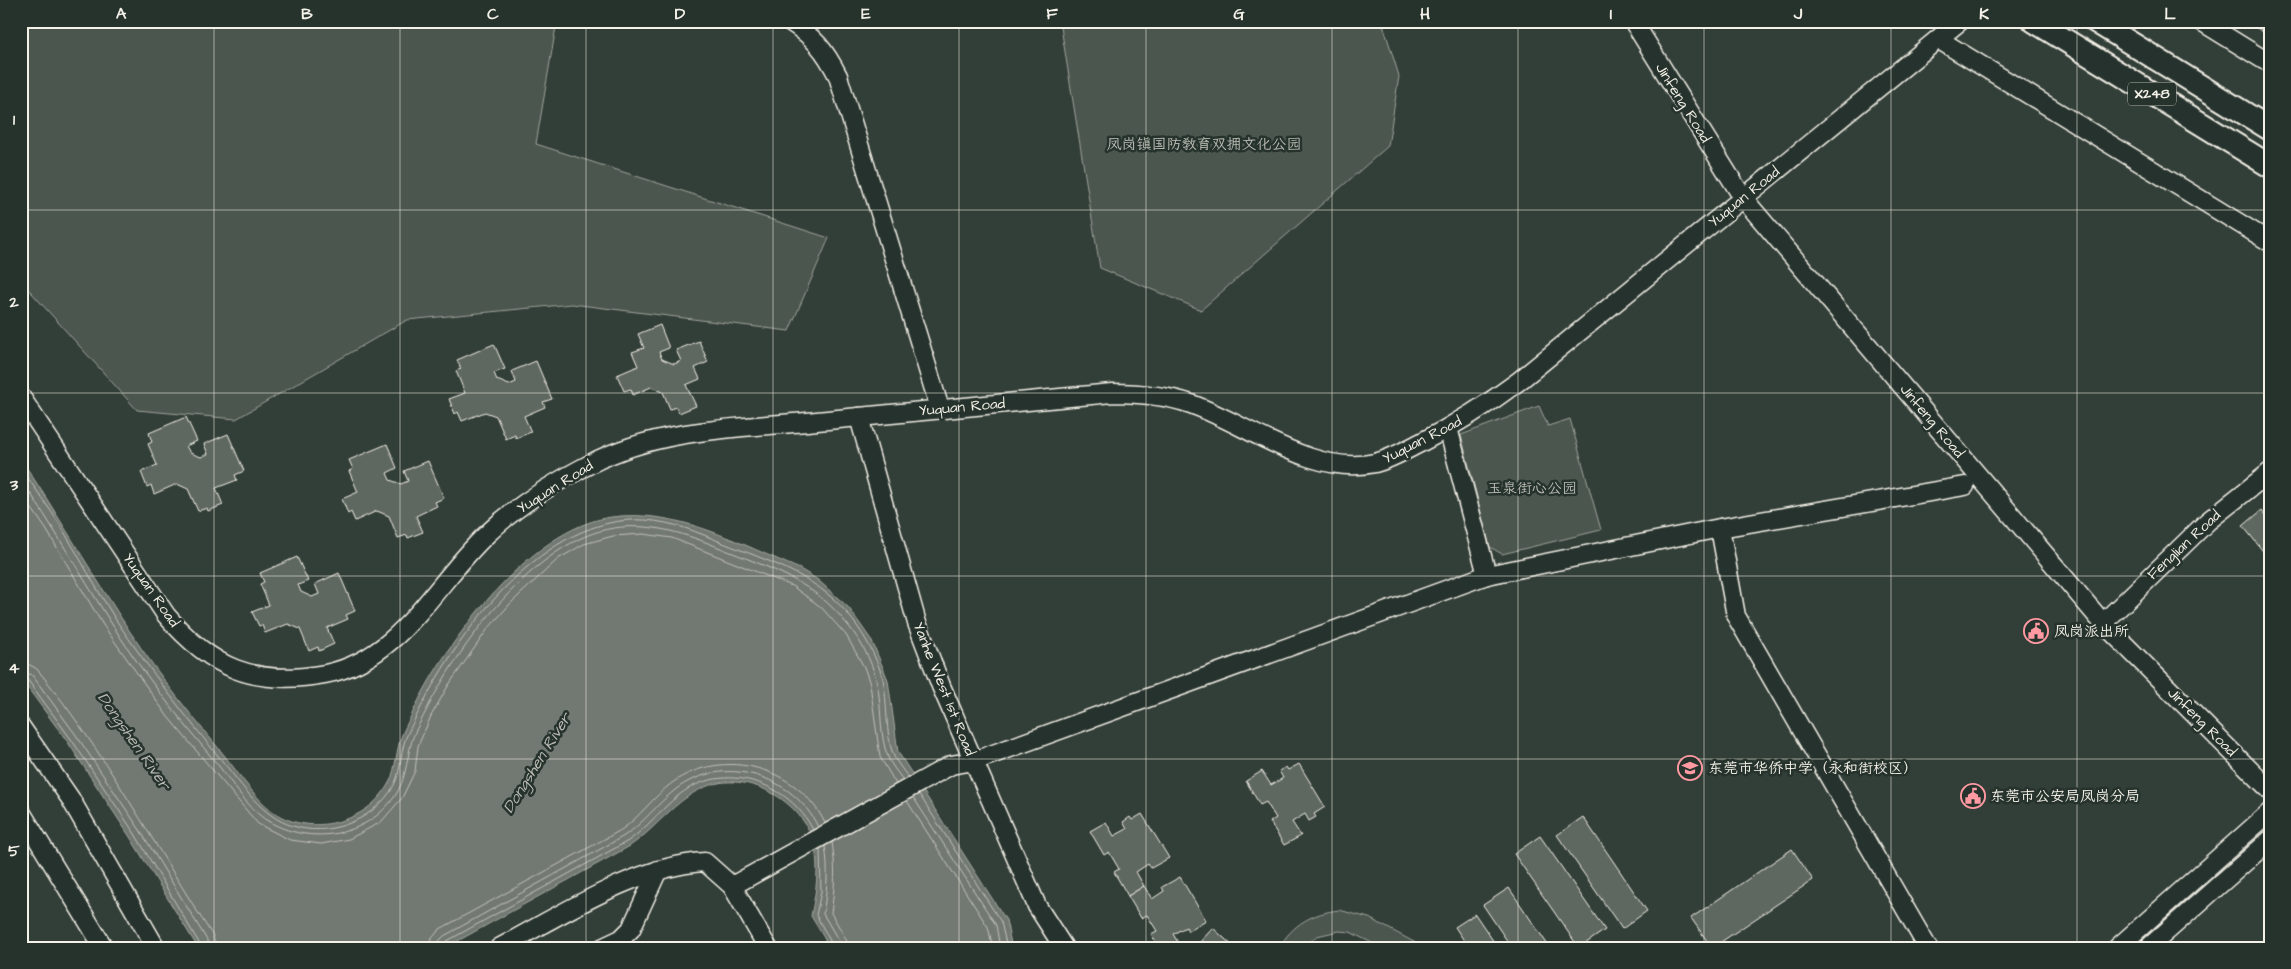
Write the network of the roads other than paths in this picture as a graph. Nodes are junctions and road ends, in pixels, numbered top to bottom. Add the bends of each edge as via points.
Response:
1 (789, 21) edge
2 (1633, 21) edge
3 (1960, 21) edge
4 (2034, 21) edge
5 (2095, 21) edge
6 (2201, 21) edge
7 (1938, 39) junction
8 (2264, 60) dead end
9 (2270, 129) edge
10 (2270, 166) edge
11 (1743, 198) junction
12 (2270, 242) edge
13 (21, 397) edge
14 (940, 409) junction
15 (859, 417) junction
16 (1448, 428) junction
17 (2270, 472) edge
18 (1965, 486) dead end
19 (1720, 528) junction
20 (1488, 575) junction
21 (2103, 623) junction
22 (21, 727) edge
23 (974, 761) junction
24 (2270, 790) edge
25 (21, 812) edge
26 (2270, 812) edge
27 (2270, 840) edge
28 (658, 870) junction
29 (732, 886) junction
30 (104, 948) edge
31 (156, 948) edge
32 (499, 948) edge
33 (602, 948) edge
34 (768, 948) edge
35 (1064, 948) edge
36 (1928, 948) edge
37 (2117, 948) edge
38 (2148, 948) edge

1 - 14 street via 809,34 826,53 838,76
2 - 11 street, Jinfeng Road
3 - 7 street, Yuquan Road
4 - 10 main road, X248
5 - 9 main road, X248
6 - 8 street
7 - 11 street, Yuquan Road
7 - 12 street
11 - 16 street, Yuquan Road via 1519,381 1485,407
11 - 21 street, Jinfeng Road
13 - 15 street, Yuquan Road via 166,615 185,637 210,658 237,670 267,677 327,674 361,661 387,645 486,535 517,509 593,462 669,437
14 - 15 street, Yuquan Road
14 - 16 street, Yuquan Road via 1112,393 1164,396 1219,416 1301,455 1352,465 1375,463 1397,455
15 - 23 street, Yanhe West 1st Road via 917,623
16 - 20 street
17 - 21 street, Fenglian Road via 2208,521
18 - 19 street
19 - 20 street
19 - 36 street via 1736,616
20 - 23 street
21 - 24 street, Jinfeng Road
22 - 31 street via 70,798
23 - 29 street via 951,764
23 - 35 street, Yanhe West 1st Road via 1037,906
25 - 30 street
26 - 37 street
27 - 38 street
28 - 29 street via 681,863 705,862
28 - 32 street via 629,880
28 - 33 street via 631,929 621,939
29 - 34 street

